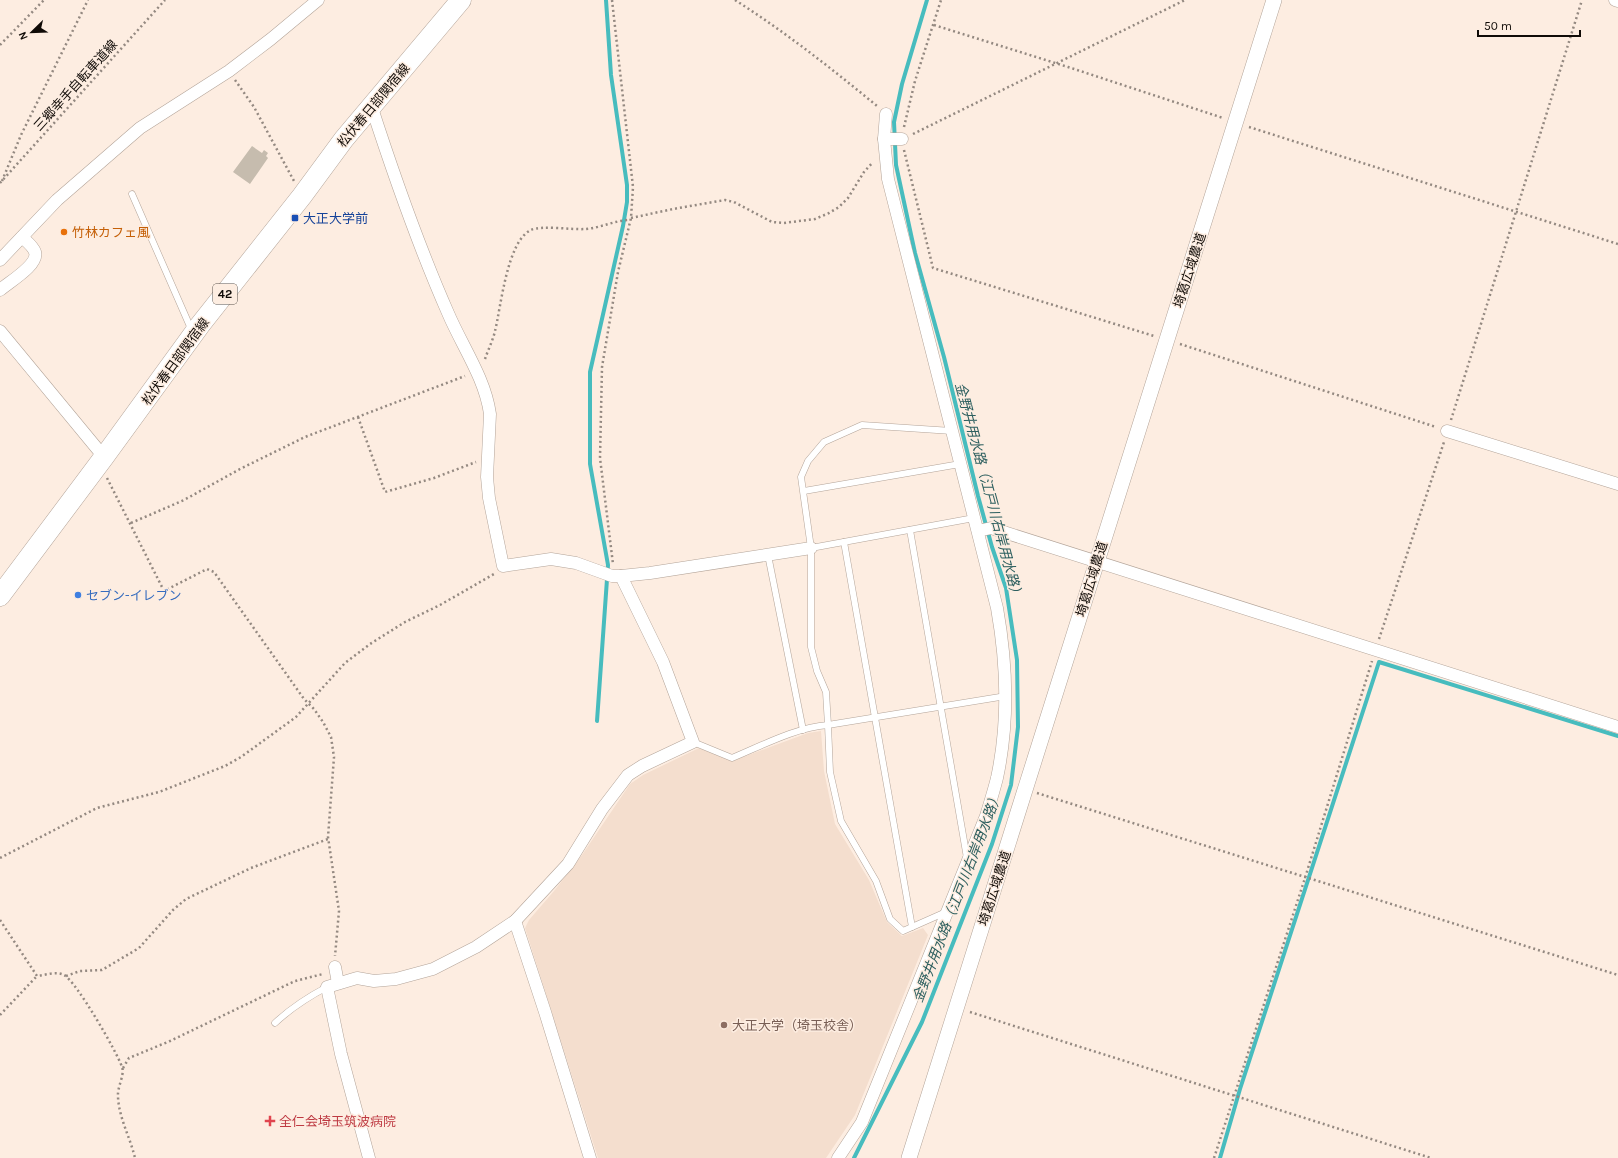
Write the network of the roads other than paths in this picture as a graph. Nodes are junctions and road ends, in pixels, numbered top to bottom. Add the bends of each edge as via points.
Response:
1 (318, 0) edge
2 (461, 0) edge
3 (1274, 0) edge
4 (371, 105) junction
5 (886, 114) road end
6 (884, 139) junction
7 (902, 139) road end
8 (132, 194) dead end
9 (22, 238) junction
10 (0, 260) edge
11 (0, 290) edge
12 (0, 331) edge
13 (194, 334) junction
14 (952, 431) junction
15 (1447, 431) road end
16 (102, 460) junction
17 (960, 464) junction
18 (1618, 484) edge
19 (804, 491) junction
20 (974, 518) junction
21 (910, 530) junction
22 (978, 531) junction
23 (844, 542) junction
24 (811, 548) junction
25 (768, 555) junction
26 (1097, 561) junction
27 (612, 575) junction
28 (0, 596) edge
29 (1006, 696) junction
30 (940, 706) junction
31 (874, 718) junction
32 (828, 726) junction
33 (1618, 727) edge
34 (803, 730) junction
35 (693, 742) junction
36 (968, 862) junction
37 (948, 911) junction
38 (515, 921) junction
39 (912, 927) junction
40 (335, 969) road end
41 (333, 985) junction
42 (275, 1023) dead end
43 (369, 1158) edge
44 (590, 1158) edge
45 (838, 1158) edge
46 (908, 1158) edge

1 - 9 street via 229,71 140,128 57,200
2 - 4 main road, 松伏春日部関宿線 / 42
3 - 26 street, 埼葛広域農道
4 - 13 main road, 松伏春日部関宿線 / 42
4 - 27 street via 401,197 448,314 477,372 488,405 489,498 503,566 551,559 576,563
5 - 6 street
6 - 7 street
6 - 14 street via 888,179
8 - 13 lane
9 - 10 street
9 - 11 street via 35,251 35,258 31,266
12 - 16 street
13 - 16 main road, 松伏春日部関宿線 / 42
14 - 17 street
14 - 19 lane via 862,425 842,433 824,442 808,461 801,477
15 - 18 street
16 - 28 main road, 松伏春日部関宿線 / 42
17 - 19 lane
17 - 20 street
19 - 24 lane
20 - 21 lane
20 - 22 street
21 - 23 lane
21 - 30 lane
22 - 26 street via 991,528
22 - 29 street via 997,608 1003,647
23 - 24 lane
23 - 31 lane
24 - 25 street
24 - 32 lane via 810,647 826,692
25 - 27 street via 650,573
25 - 34 lane
26 - 33 street
26 - 46 street, 埼葛広域農道
27 - 35 street via 663,662
29 - 30 lane
29 - 36 street via 997,778 986,816
30 - 31 lane
30 - 36 lane
31 - 32 lane
31 - 39 lane
32 - 34 lane
32 - 39 lane via 830,772 841,821 876,881 890,919 903,931
34 - 35 lane via 732,758
35 - 38 street via 628,775 602,809 568,864
36 - 37 street
37 - 39 lane
37 - 45 street via 862,1122
38 - 41 street via 476,947 433,969 396,979 374,981 357,978
38 - 44 street
40 - 41 street
41 - 42 lane via 309,996
41 - 43 street via 341,1054

